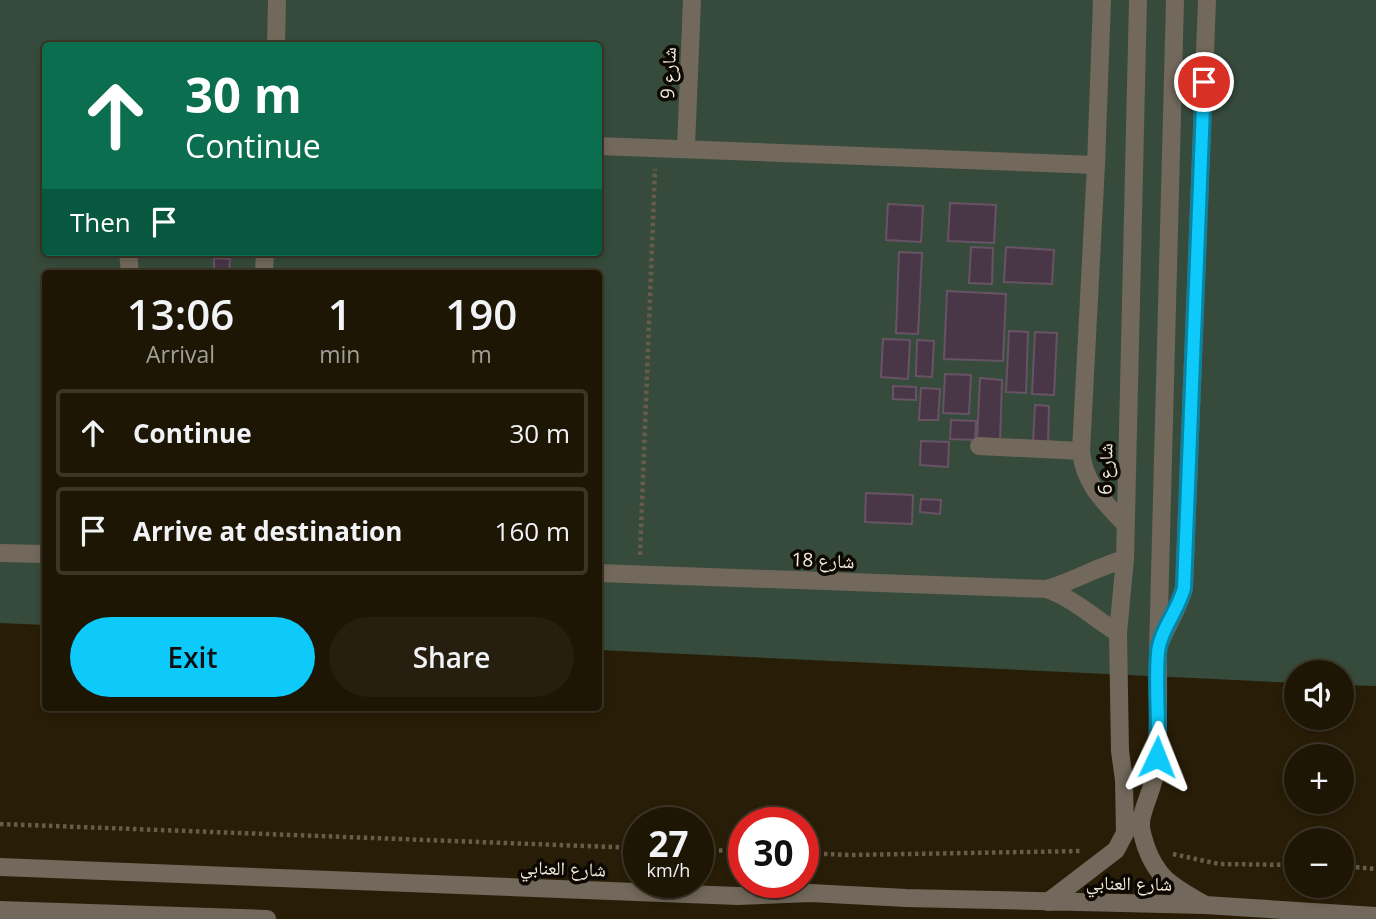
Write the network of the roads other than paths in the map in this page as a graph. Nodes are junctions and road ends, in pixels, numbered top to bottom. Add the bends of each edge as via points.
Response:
1 (277, 0) edge
2 (692, 0) edge
3 (1101, 0) edge
4 (1138, 0) edge
5 (1175, 0) edge
6 (1207, 0) edge
7 (276, 42) edge
8 (602, 146) edge
9 (686, 147) junction
10 (1096, 165) junction
11 (979, 446) dead end
12 (1081, 451) junction
13 (1125, 524) junction
14 (0, 553) edge
15 (42, 554) edge
16 (1125, 559) junction
17 (602, 573) edge
18 (1047, 589) junction
19 (1118, 633) junction
20 (1158, 651) junction
21 (1155, 775) junction
22 (1124, 780) junction
23 (0, 867) edge
24 (1048, 902) junction
25 (1205, 905) junction
26 (0, 910) edge
27 (1376, 916) edge
28 (267, 919) edge

1 - 7 street
2 - 9 street, شارع 9
3 - 10 street
4 - 13 street, شارع 6
5 - 20 street
6 - 20 street via 1184,588
8 - 9 street
9 - 10 street
10 - 12 street
11 - 12 street
12 - 13 street via 1094,491
13 - 16 street, شارع 6
14 - 15 street
16 - 18 street, شارع 18
16 - 19 street, شارع 6
17 - 18 street, شارع 18
18 - 19 street, شارع 18 via 1074,601
19 - 22 street, شارع 6
20 - 21 street
21 - 22 street
21 - 25 street via 1140,831 1151,863 1170,884
22 - 24 street, شارع 6 via 1125,833 1116,850
23 - 24 street, شارع العنابي via 738,896 811,893
24 - 25 street, شارع العنابي
25 - 27 street, شارع العنابي
26 - 28 street

